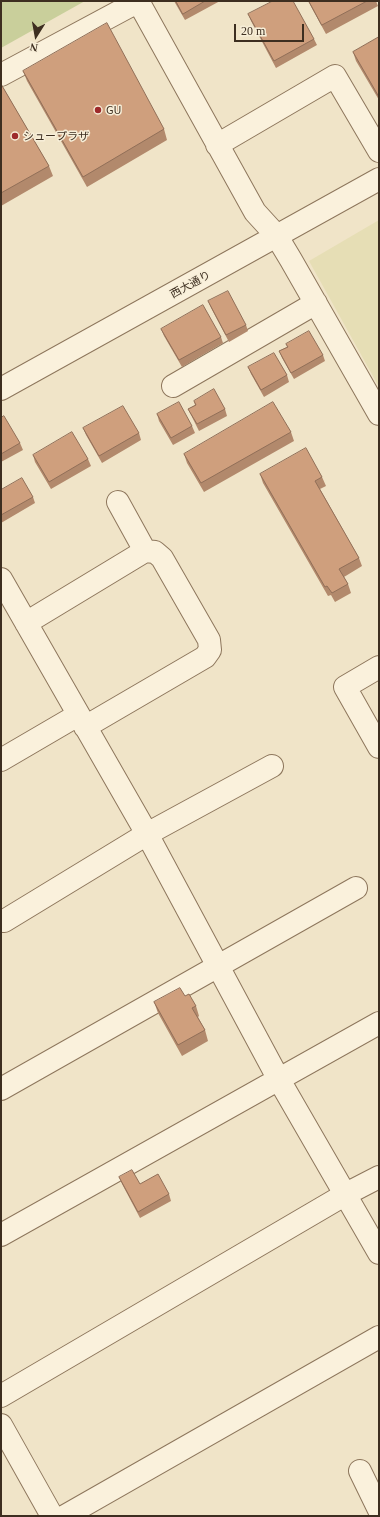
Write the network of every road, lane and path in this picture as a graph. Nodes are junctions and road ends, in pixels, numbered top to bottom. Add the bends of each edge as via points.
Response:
1 (138, 1) edge
2 (1, 76) edge
3 (217, 145) junction
4 (379, 151) edge
5 (379, 179) edge
6 (276, 236) junction
7 (316, 303) junction
8 (173, 386) dead end
9 (1, 389) edge
10 (379, 414) edge
11 (118, 502) dead end
12 (145, 551) junction
13 (1, 579) edge
14 (7, 606) edge
15 (26, 623) junction
16 (379, 667) edge
17 (82, 721) junction
18 (379, 747) edge
19 (1, 760) edge
20 (272, 766) dead end
21 (147, 834) junction
22 (356, 888) dead end
23 (4, 921) dead end
24 (218, 964) junction
25 (379, 1023) edge
26 (278, 1078) junction
27 (1, 1088) edge
28 (379, 1177) edge
29 (346, 1194) junction
30 (1, 1235) edge
31 (379, 1253) edge
32 (379, 1337) edge
33 (1, 1396) edge
34 (1, 1424) edge
35 (360, 1471) dead end
36 (379, 1510) edge
37 (52, 1516) edge
38 (65, 1516) edge

1 - 2 street
1 - 3 street
3 - 4 street via 335,76
3 - 6 street via 255,212
5 - 6 street, 西大通り
6 - 7 street
6 - 9 street, 西大通り
7 - 8 street
7 - 10 street
11 - 12 street
12 - 15 street
12 - 17 street via 155,552 162,558 209,640 210,650 205,657
13 - 14 street
14 - 15 street
15 - 17 street
16 - 18 street via 344,687
17 - 19 street
17 - 21 street
20 - 21 street
21 - 23 street
21 - 24 street
22 - 24 street
24 - 26 street
24 - 27 street
25 - 26 street
26 - 29 street
26 - 30 street
28 - 29 street
29 - 31 street
29 - 33 street
32 - 38 street
34 - 37 street
35 - 36 street

